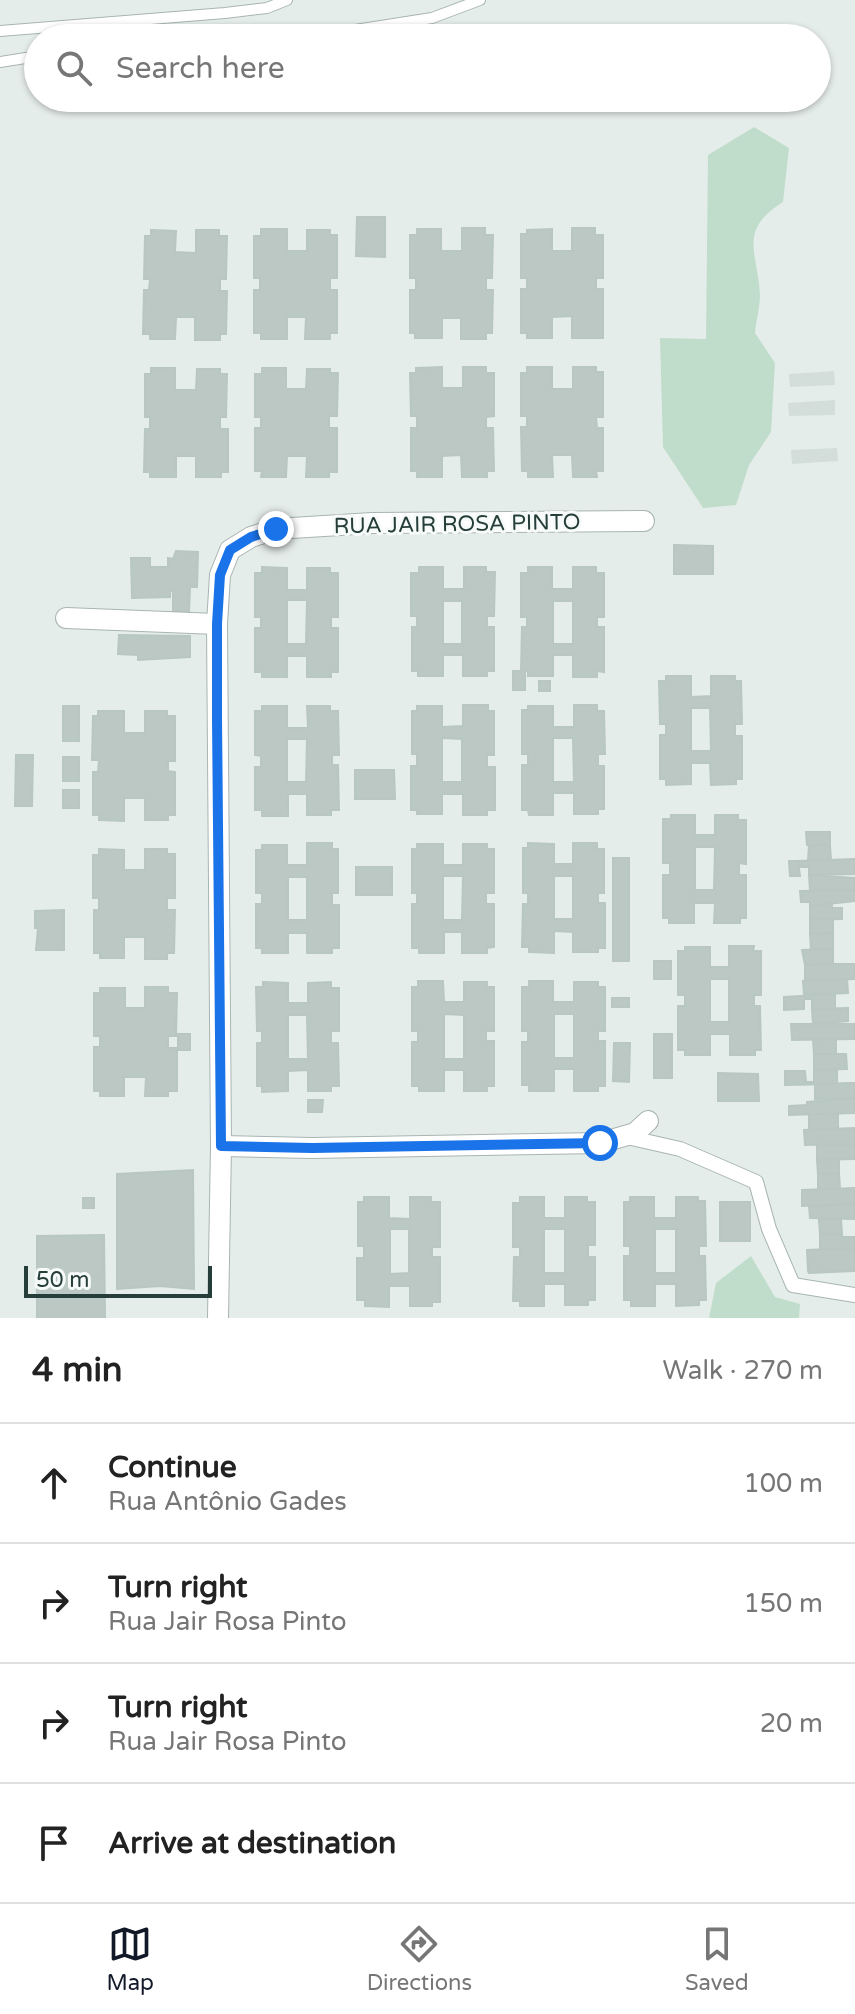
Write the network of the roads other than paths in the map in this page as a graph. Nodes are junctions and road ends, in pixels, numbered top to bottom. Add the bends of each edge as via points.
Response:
1 (287, 0) edge
2 (480, 0) edge
3 (88, 24) edge
4 (394, 24) edge
5 (24, 29) edge
6 (0, 31) edge
7 (24, 58) edge
8 (0, 62) edge
9 (644, 521) dead end
10 (66, 618) dead end
11 (217, 624) junction
12 (648, 1121) dead end
13 (627, 1137) junction
14 (221, 1146) junction
15 (855, 1295) edge
16 (218, 1318) edge

1 - 3 lane via 267,8
2 - 4 lane via 432,18
5 - 6 lane
7 - 8 lane
9 - 11 street, RUA JAIR ROSA PINTO via 276,529 230,550 220,575
10 - 11 street
11 - 14 street, RUA JAIR ROSA PINTO
12 - 13 street
13 - 14 street via 573,1144
13 - 15 street via 680,1149 756,1182 793,1285
14 - 16 street, RUA JAIR ROSA PINTO

